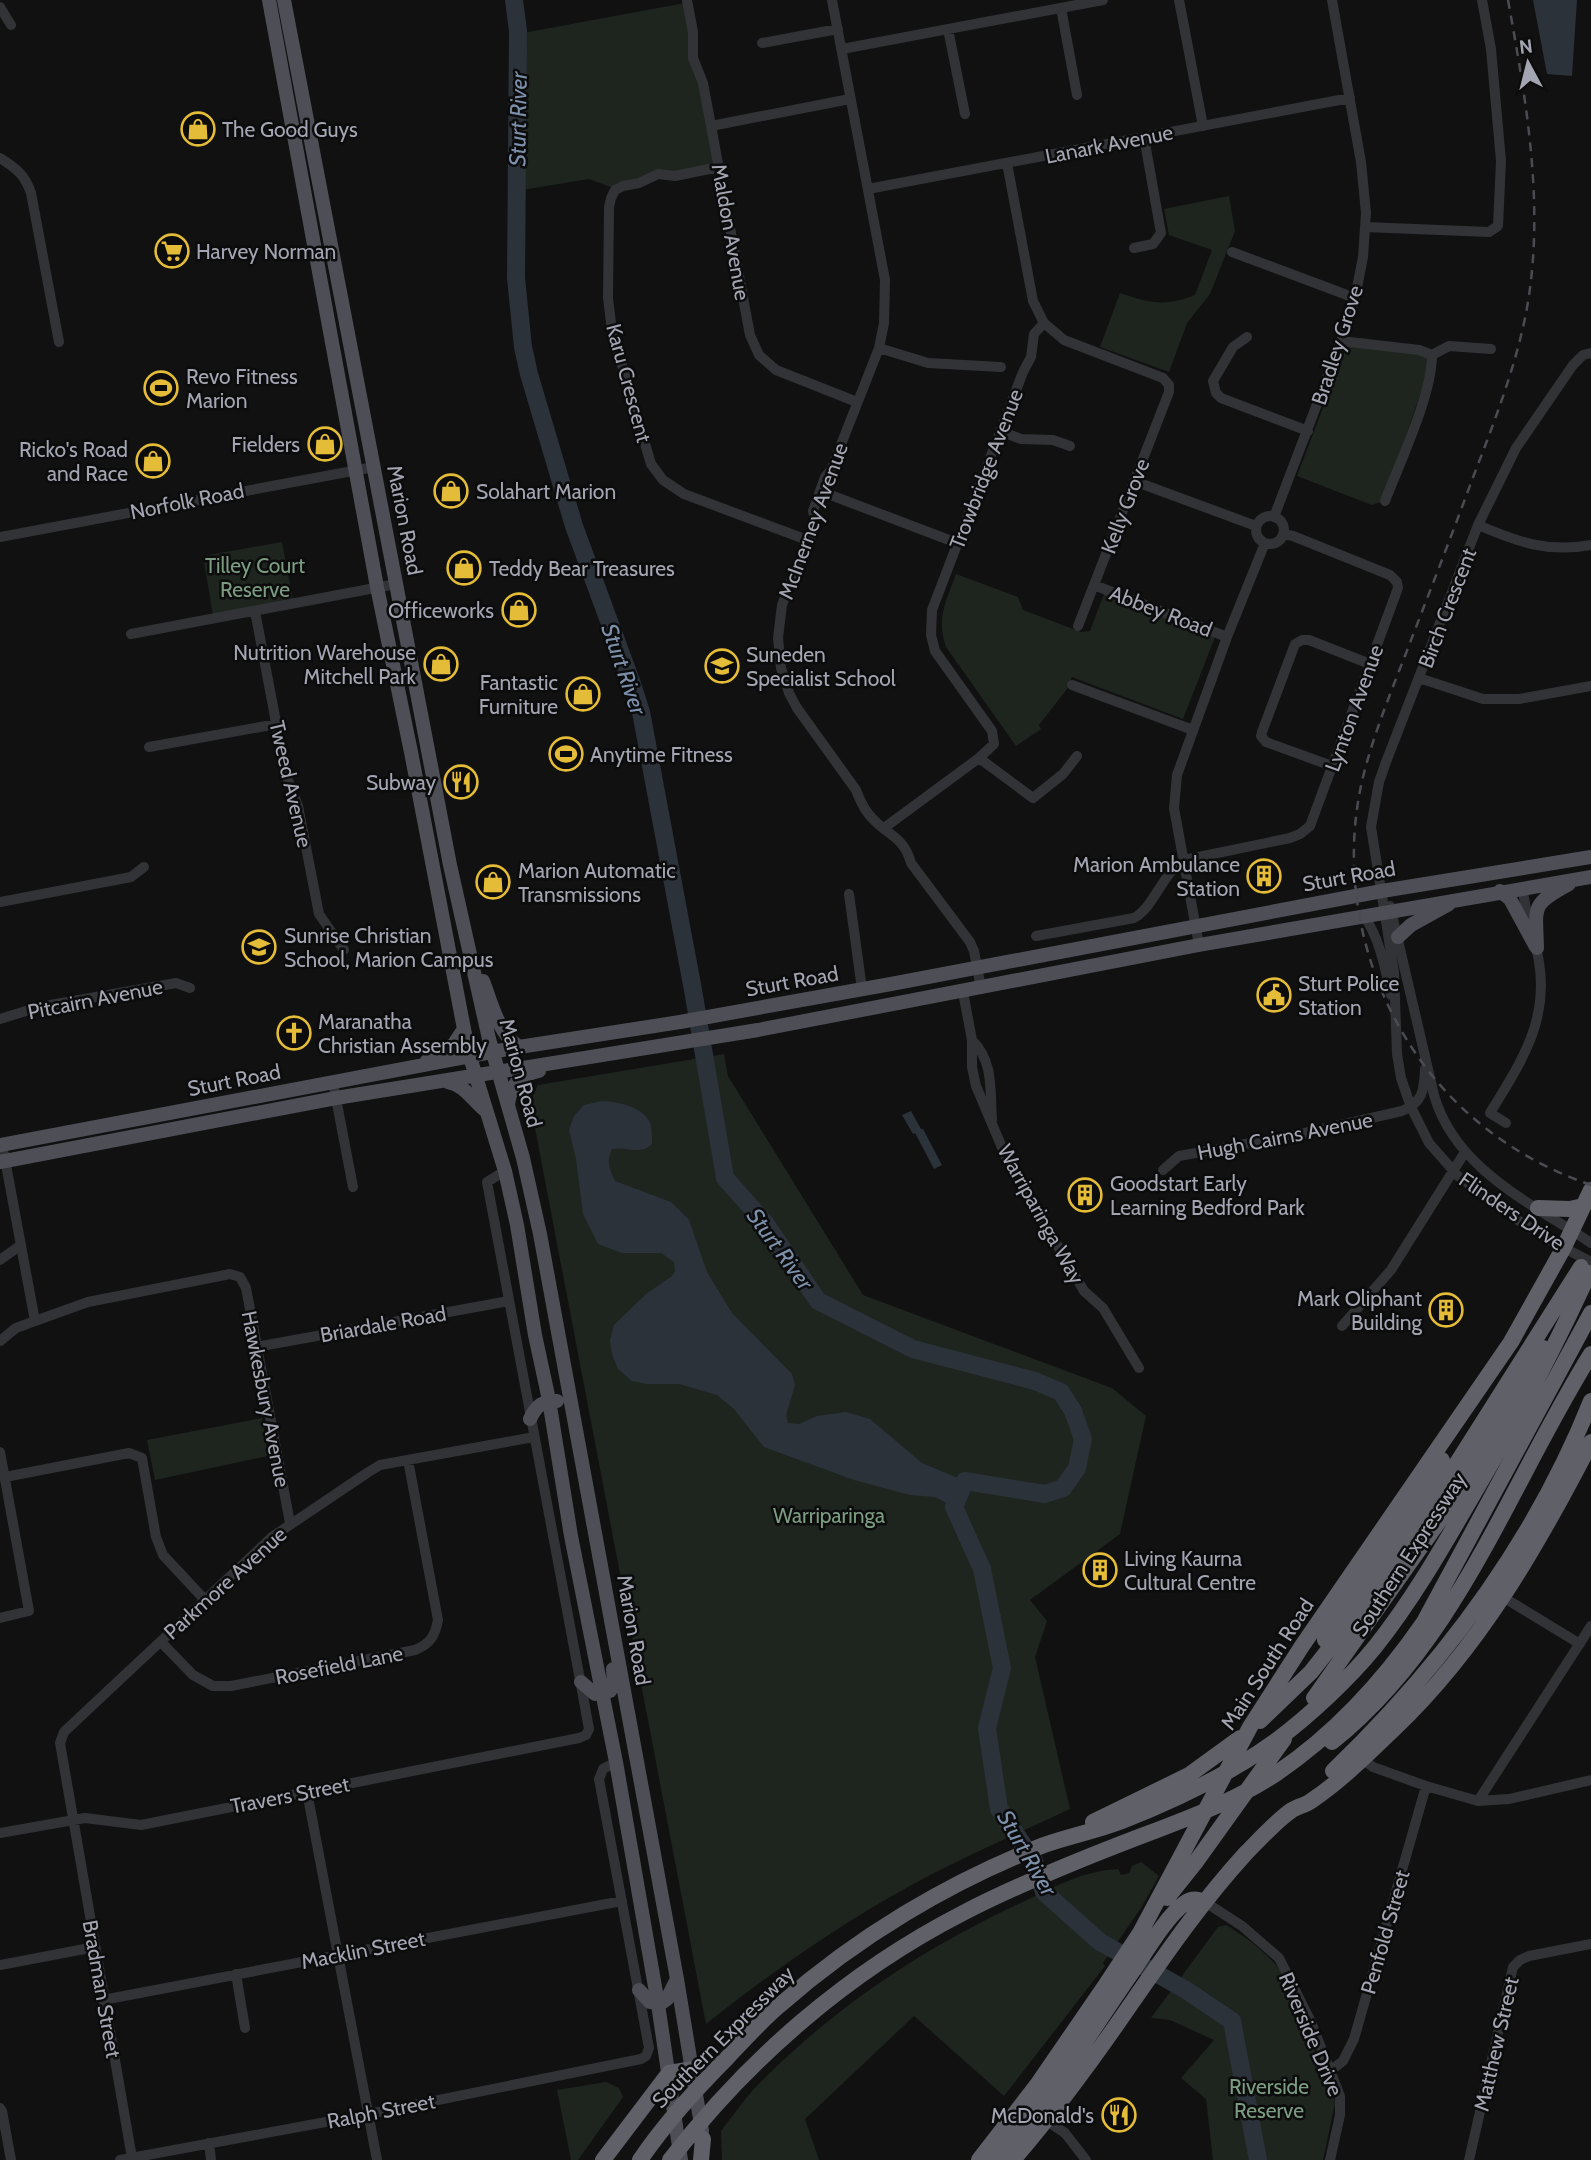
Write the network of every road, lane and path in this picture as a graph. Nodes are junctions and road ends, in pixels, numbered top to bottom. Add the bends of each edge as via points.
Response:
1 (269, 0) edge
2 (284, 0) edge
3 (687, 0) edge
4 (832, 0) edge
5 (1103, 0) edge
6 (1179, 0) edge
7 (1332, 0) edge
8 (1482, 0) edge
9 (0, 7) edge
10 (1061, 8) junction
11 (11, 25) dead end
12 (838, 29) junction
13 (948, 29) junction
14 (762, 43) dead end
15 (842, 49) junction
16 (1077, 95) dead end
17 (1350, 98) junction
18 (850, 99) junction
19 (965, 114) dead end
20 (711, 126) junction
21 (1203, 126) junction
22 (1144, 137) junction
23 (0, 158) edge
24 (1007, 163) junction
25 (719, 167) junction
26 (868, 189) junction
27 (1365, 227) junction
28 (1134, 248) dead end
29 (1232, 252) dead end
30 (1355, 298) junction
31 (1044, 323) junction
32 (1247, 337) dead end
33 (1342, 341) junction
34 (59, 342) dead end
35 (879, 348) junction
36 (1491, 349) dead end
37 (1591, 353) edge
38 (1432, 355) junction
39 (1001, 367) dead end
40 (858, 402) junction
41 (1000, 431) junction
42 (1308, 432) junction
43 (1070, 446) dead end
44 (374, 467) junction
45 (355, 469) junction
46 (1134, 481) junction
47 (820, 491) junction
48 (1385, 501) dead end
49 (1274, 517) junction
50 (1256, 526) junction
51 (1478, 526) junction
52 (1283, 534) junction
53 (0, 537) edge
54 (810, 541) junction
55 (957, 542) junction
56 (1265, 543) junction
57 (1591, 545) edge
58 (396, 584) junction
59 (1094, 585) junction
60 (377, 587) junction
61 (255, 611) junction
62 (1078, 626) dead end
63 (131, 634) dead end
64 (1227, 637) junction
65 (1370, 664) junction
66 (1419, 678) junction
67 (1072, 685) dead end
68 (1591, 686) edge
69 (421, 715) junction
70 (277, 724) junction
71 (1193, 730) junction
72 (149, 747) dead end
73 (411, 752) junction
74 (1077, 756) dead end
75 (979, 758) junction
76 (1332, 766) junction
77 (884, 828) junction
78 (1591, 857) edge
79 (1184, 860) junction
80 (144, 867) dead end
81 (1585, 878) edge
82 (1522, 888) junction
83 (1382, 891) junction
84 (1500, 891) junction
85 (849, 894) dead end
86 (1460, 899) junction
87 (0, 902) edge
88 (1388, 911) junction
89 (1364, 916) junction
90 (1195, 926) junction
91 (1036, 936) dead end
92 (1398, 937) junction
93 (467, 941) junction
94 (1199, 945) junction
95 (1536, 948) junction
96 (344, 950) dead end
97 (977, 968) junction
98 (190, 988) dead end
99 (981, 988) junction
100 (862, 989) junction
101 (963, 992) junction
102 (1395, 1015) junction
103 (0, 1019) edge
104 (464, 1029) junction
105 (972, 1040) junction
106 (519, 1048) junction
107 (492, 1053) junction
108 (619, 1053) junction
109 (470, 1057) junction
110 (1425, 1057) junction
111 (420, 1066) junction
112 (498, 1072) junction
113 (476, 1076) junction
114 (440, 1080) junction
115 (333, 1083) junction
116 (336, 1098) junction
117 (1438, 1106) junction
118 (1411, 1107) junction
119 (241, 1108) junction
120 (508, 1108) junction
121 (487, 1112) junction
122 (1506, 1123) dead end
123 (993, 1126) junction
124 (1, 1145) edge
125 (1465, 1152) junction
126 (3, 1162) edge
127 (1163, 1170) dead end
128 (505, 1171) junction
129 (1452, 1171) junction
130 (353, 1187) dead end
131 (1591, 1190) edge
132 (1583, 1206) junction
133 (1538, 1208) junction
134 (1583, 1237) edge
135 (21, 1245) junction
136 (0, 1260) edge
137 (1580, 1261) edge
138 (509, 1301) junction
139 (1591, 1312) edge
140 (35, 1321) junction
141 (1342, 1326) dead end
142 (0, 1341) edge
143 (1511, 1342) junction
144 (256, 1348) junction
145 (1591, 1354) edge
146 (1139, 1368) dead end
147 (550, 1400) junction
148 (1591, 1401) edge
149 (572, 1411) junction
150 (530, 1419) junction
151 (534, 1437) junction
152 (1591, 1442) edge
153 (0, 1452) edge
154 (408, 1460) junction
155 (5, 1477) junction
156 (591, 1511) junction
157 (290, 1523) junction
158 (571, 1536) junction
159 (1503, 1597) junction
160 (205, 1600) junction
161 (0, 1618) edge
162 (1591, 1626) edge
163 (161, 1642) junction
164 (1580, 1644) junction
165 (617, 1654) junction
166 (581, 1682) junction
167 (602, 1693) junction
168 (1362, 1759) junction
169 (616, 1762) junction
170 (639, 1771) junction
171 (1275, 1774) junction
172 (1591, 1780) edge
173 (1426, 1786) junction
174 (307, 1792) junction
175 (1144, 1797) junction
176 (1478, 1801) junction
177 (1293, 1809) junction
178 (73, 1819) junction
179 (0, 1833) edge
180 (1047, 1844) junction
181 (622, 1901) junction
182 (1205, 1902) junction
183 (1144, 1940) junction
184 (1591, 1944) edge
185 (95, 1947) junction
186 (338, 1955) junction
187 (0, 1965) edge
188 (236, 1974) junction
189 (677, 1979) junction
190 (639, 1990) junction
191 (1110, 1992) junction
192 (103, 2000) junction
193 (658, 2004) junction
194 (246, 2028) dead end
195 (693, 2070) junction
196 (1331, 2070) junction
197 (669, 2073) junction
198 (1037, 2085) junction
199 (0, 2108) edge
200 (369, 2114) junction
201 (1043, 2115) junction
202 (703, 2139) joint
203 (209, 2143) junction
204 (126, 2159) edge
205 (11, 2160) edge
206 (211, 2160) edge
207 (377, 2160) edge
208 (603, 2160) edge
209 (640, 2160) edge
210 (670, 2160) edge
211 (681, 2160) edge
212 (703, 2160) edge
213 (979, 2160) edge
214 (995, 2160) edge
215 (1013, 2160) edge
216 (1086, 2160) edge
217 (1330, 2160) edge
218 (1469, 2160) edge

1 - 45 main road, Marion Road
2 - 44 main road, Marion Road
3 - 20 street, Maldon Avenue via 693,58
4 - 12 street, McInerney Avenue
5 - 10 street
6 - 21 street
7 - 17 street, Bradley Grove
8 - 27 street via 1501,161 1498,226 1489,232
9 - 11 street
10 - 13 street
10 - 16 street
12 - 14 street
12 - 15 street, McInerney Avenue
13 - 15 street
13 - 19 street
15 - 18 street, McInerney Avenue
17 - 21 street, Lanark Avenue
17 - 27 street, Bradley Grove via 1361,162
18 - 20 street
18 - 26 street, McInerney Avenue
20 - 25 street, Maldon Avenue
21 - 22 street, Lanark Avenue
22 - 24 street, Lanark Avenue
22 - 28 street via 1161,233 1153,244
23 - 34 street via 16,168 31,194
24 - 26 street, Lanark Avenue
24 - 31 street via 1032,301
25 - 40 street, Maldon Avenue via 750,335 759,355 776,370
25 - 54 street, Karu Crescent via 675,176 658,174 615,190 609,207 611,331 651,464 663,480 684,494
26 - 35 street, McInerney Avenue via 885,280
27 - 30 street, Bradley Grove
29 - 30 street
30 - 33 street, Bradley Grove
31 - 41 street, Trowbridge Avenue via 1034,334 1031,357
31 - 46 street, Kelly Grove via 1064,340 1163,378 1169,385
32 - 42 street via 1233,347 1213,381 1216,393
33 - 38 street
33 - 42 street, Bradley Grove
35 - 39 street via 928,363
35 - 40 street, McInerney Avenue
36 - 38 street via 1448,346
37 - 51 street, Birch Crescent via 1573,365 1516,448
38 - 48 street via 1420,410
40 - 47 street, McInerney Avenue
41 - 43 street
41 - 55 street, Trowbridge Avenue
42 - 49 street, Bradley Grove
44 - 45 street, Norfolk Road
44 - 58 main road, Marion Road
45 - 53 street, Norfolk Road
45 - 60 main road, Marion Road
46 - 50 street
46 - 59 street, Kelly Grove
47 - 54 street, McInerney Avenue
47 - 55 street
49 - 50 street via 1262,519
49 - 52 street via 1283,525
50 - 56 street via 1258,538
51 - 57 street via 1522,543 1554,548
51 - 66 street, Birch Crescent
52 - 56 street via 1277,542
52 - 65 street, Lynton Avenue via 1390,575 1397,582
54 - 77 street, McInerney Avenue via 782,605 781,668 797,708 874,821
55 - 75 street, Trowbridge Avenue via 935,598 931,635 935,650 992,731 994,744
56 - 64 street
58 - 60 street
58 - 69 main road, Marion Road
59 - 62 street, Kelly Grove
59 - 64 street, Abbey Road
60 - 61 street
60 - 73 main road, Marion Road
61 - 63 street
61 - 70 street, Tweed Avenue
64 - 71 street
65 - 76 street, Lynton Avenue
65 - 76 street via 1302,640 1295,645 1271,707 1263,739
66 - 68 street via 1483,699 1519,699
66 - 83 street, Birch Crescent via 1374,803 1371,827
67 - 71 street
69 - 73 main road
69 - 93 main road, Marion Road
70 - 72 street
70 - 96 street, Tweed Avenue via 319,914
71 - 79 street via 1177,775 1174,808
73 - 104 main road, Marion Road
74 - 75 street via 1033,798
75 - 77 street
76 - 79 street, Lynton Avenue via 1310,826 1300,834
77 - 97 street, McInerney Avenue via 895,835 970,942
78 - 83 main road, Sturt Road
79 - 90 street
79 - 91 street via 1170,870 1142,914
80 - 87 street via 131,877
81 - 82 main road, Sturt Road
81 - 95 main road via 1539,903
82 - 84 main road, Sturt Road
82 - 95 street
83 - 88 street, Birch Crescent
83 - 90 main road, Sturt Road
84 - 86 main road, Sturt Road
84 - 95 main road via 1510,899
85 - 100 street
86 - 88 main road, Sturt Road
86 - 92 main road
88 - 89 main road, Sturt Road
88 - 92 street, Flinders Drive
88 - 102 street, Flinders Drive
89 - 94 main road, Sturt Road
89 - 102 street via 1383,961
90 - 94 street
90 - 97 main road, Sturt Road
92 - 110 street, Flinders Drive
93 - 106 main road via 502,1028
93 - 107 main road, Marion Road
94 - 99 main road, Sturt Road
95 - 122 street via 1541,983 1534,1031 1490,1112
97 - 99 street, McInerney Avenue
97 - 100 main road, Sturt Road
98 - 103 street, Pitcairn Avenue via 176,983 39,1007
99 - 101 main road, Sturt Road
100 - 106 main road, Sturt Road
101 - 105 street, Warriparinga Way
101 - 108 main road, Sturt Road
102 - 118 street, Flinders Drive via 1399,1067
104 - 109 main road, Marion Road
104 - 111 main road via 454,1044
105 - 123 street, Warriparinga Way via 976,1086
105 - 123 street, Warriparinga Way via 990,1073
106 - 107 main road, Sturt Road
107 - 109 main road, Sturt Road
107 - 112 main road, Marion Road
108 - 112 main road, Sturt Road
108 - 120 main road via 525,1075 513,1086
109 - 111 main road, Sturt Road
109 - 113 main road, Marion Road
110 - 117 street, Flinders Drive
110 - 118 street via 1423,1091
111 - 115 main road, Sturt Road
112 - 113 main road, Sturt Road
112 - 120 main road, Marion Road
113 - 114 main road, Sturt Road
113 - 121 main road, Marion Road
114 - 116 main road, Sturt Road
114 - 121 main road via 463,1087
115 - 116 street
115 - 119 main road, Sturt Road
116 - 119 main road, Sturt Road
116 - 130 street
117 - 118 street, Hugh Cairns Avenue
117 - 125 street, Flinders Drive
118 - 127 street, Hugh Cairns Avenue via 1179,1156
118 - 129 street, Flinders Drive via 1429,1143
119 - 124 main road, Sturt Road
119 - 126 main road, Sturt Road
120 - 149 main road, Marion Road via 532,1195
121 - 128 main road, Marion Road
123 - 146 street, Warriparinga Way via 1006,1157 1084,1291 1103,1308
124 - 126 street
125 - 129 street
125 - 133 street, Flinders Drive
126 - 135 street
128 - 138 street via 487,1182
128 - 147 main road, Marion Road
129 - 137 street, Flinders Drive
129 - 141 street via 1391,1270
131 - 132 highway, Main South Road
132 - 133 highway
132 - 134 highway, Main South Road
133 - 134 street, Flinders Drive
134 - 137 highway, Main South Road
135 - 136 street
135 - 140 street
137 - 143 highway, Main South Road
137 - 175 highway via 1419,1523 1330,1650 1297,1687 1235,1742 1189,1775
137 - 180 highway, Southern Expressway via 1551,1355 1398,1617 1359,1665 1279,1738 1211,1782 1122,1821
137 - 183 highway via 1444,1514
138 - 144 street, Briardale Road
138 - 150 street
139 - 171 highway, Southern Expressway via 1424,1622 1356,1707
140 - 142 street
140 - 144 street, Hawkesbury Avenue via 88,1302 230,1274 240,1276 246,1288
143 - 175 highway via 1396,1535 1318,1650 1249,1725
143 - 183 highway, Main South Road via 1250,1727
144 - 157 street, Hawkesbury Avenue
145 - 171 highway via 1429,1639 1354,1725 1321,1752
147 - 149 main road via 562,1402
147 - 150 main road
147 - 158 main road, Marion Road
148 - 177 highway via 1542,1505 1475,1612 1406,1697
149 - 156 main road, Marion Road
150 - 151 street
151 - 154 street, Parkmore Avenue
151 - 166 street
152 - 159 highway
153 - 155 street
154 - 157 street, Parkmore Avenue via 380,1465
154 - 163 street, Rosefield Lane via 438,1620 427,1645 213,1686 193,1675
155 - 160 street via 130,1453 142,1458 163,1555
155 - 161 street via 29,1611
156 - 158 main road via 579,1511
156 - 165 main road, Marion Road
157 - 160 street, Parkmore Avenue
158 - 167 main road, Marion Road
159 - 164 street
159 - 168 highway via 1434,1687
160 - 163 street, Parkmore Avenue
162 - 164 street
163 - 178 street, Parkmore Avenue via 64,1732 60,1743
164 - 176 street
165 - 167 main road via 613,1688
165 - 170 main road, Marion Road
166 - 167 main road via 592,1692
166 - 174 street, Travers Street via 589,1729 579,1738
167 - 169 main road, Marion Road
168 - 173 street
168 - 177 highway via 1310,1803
169 - 170 main road
169 - 181 street via 603,1769 599,1779
169 - 193 main road, Marion Road
170 - 189 main road, Marion Road
171 - 210 highway, Southern Expressway via 1191,1816 1055,1869 908,1943 798,2024 717,2102
172 - 176 street via 1509,1799
173 - 176 street
173 - 196 street, Penfold Street via 1354,2039 1343,2061
174 - 178 street, Travers Street via 141,1825
174 - 186 street
175 - 180 highway
177 - 182 highway via 1247,1852
178 - 179 street, Travers Street
178 - 185 street, Bradman Street
180 - 209 highway, Southern Expressway via 905,1915 825,1967 777,2007 687,2099
181 - 186 street, Macklin Street
181 - 190 street
182 - 183 highway via 1194,1899 1185,1903
182 - 196 street, Riverside Drive via 1279,1958
182 - 201 highway via 1061,2102
183 - 191 highway, Main South Road
184 - 218 street, Matthew Street via 1530,1956 1513,1967
185 - 187 street
185 - 192 street, Bradman Street
186 - 188 street, Macklin Street
186 - 200 street
188 - 192 street, Macklin Street
188 - 194 street
189 - 193 main road via 667,1999
189 - 195 main road, Marion Road
190 - 193 main road via 648,2001
190 - 200 street, Ralph Street via 649,2048 641,2059
191 - 198 highway, Main South Road
191 - 201 highway
192 - 204 street, Bradman Street
193 - 197 main road, Marion Road
195 - 197 highway
195 - 202 main road, Marion Road
196 - 217 street, Riverside Drive via 1340,2096 1340,2115
197 - 208 highway
197 - 211 main road, Marion Road
198 - 201 highway
198 - 213 highway, Main South Road
199 - 205 street
200 - 203 street, Ralph Street
200 - 207 street
201 - 214 highway via 1023,2128
201 - 215 highway
201 - 216 street
202 - 212 highway
203 - 204 street, Ralph Street
203 - 206 street

